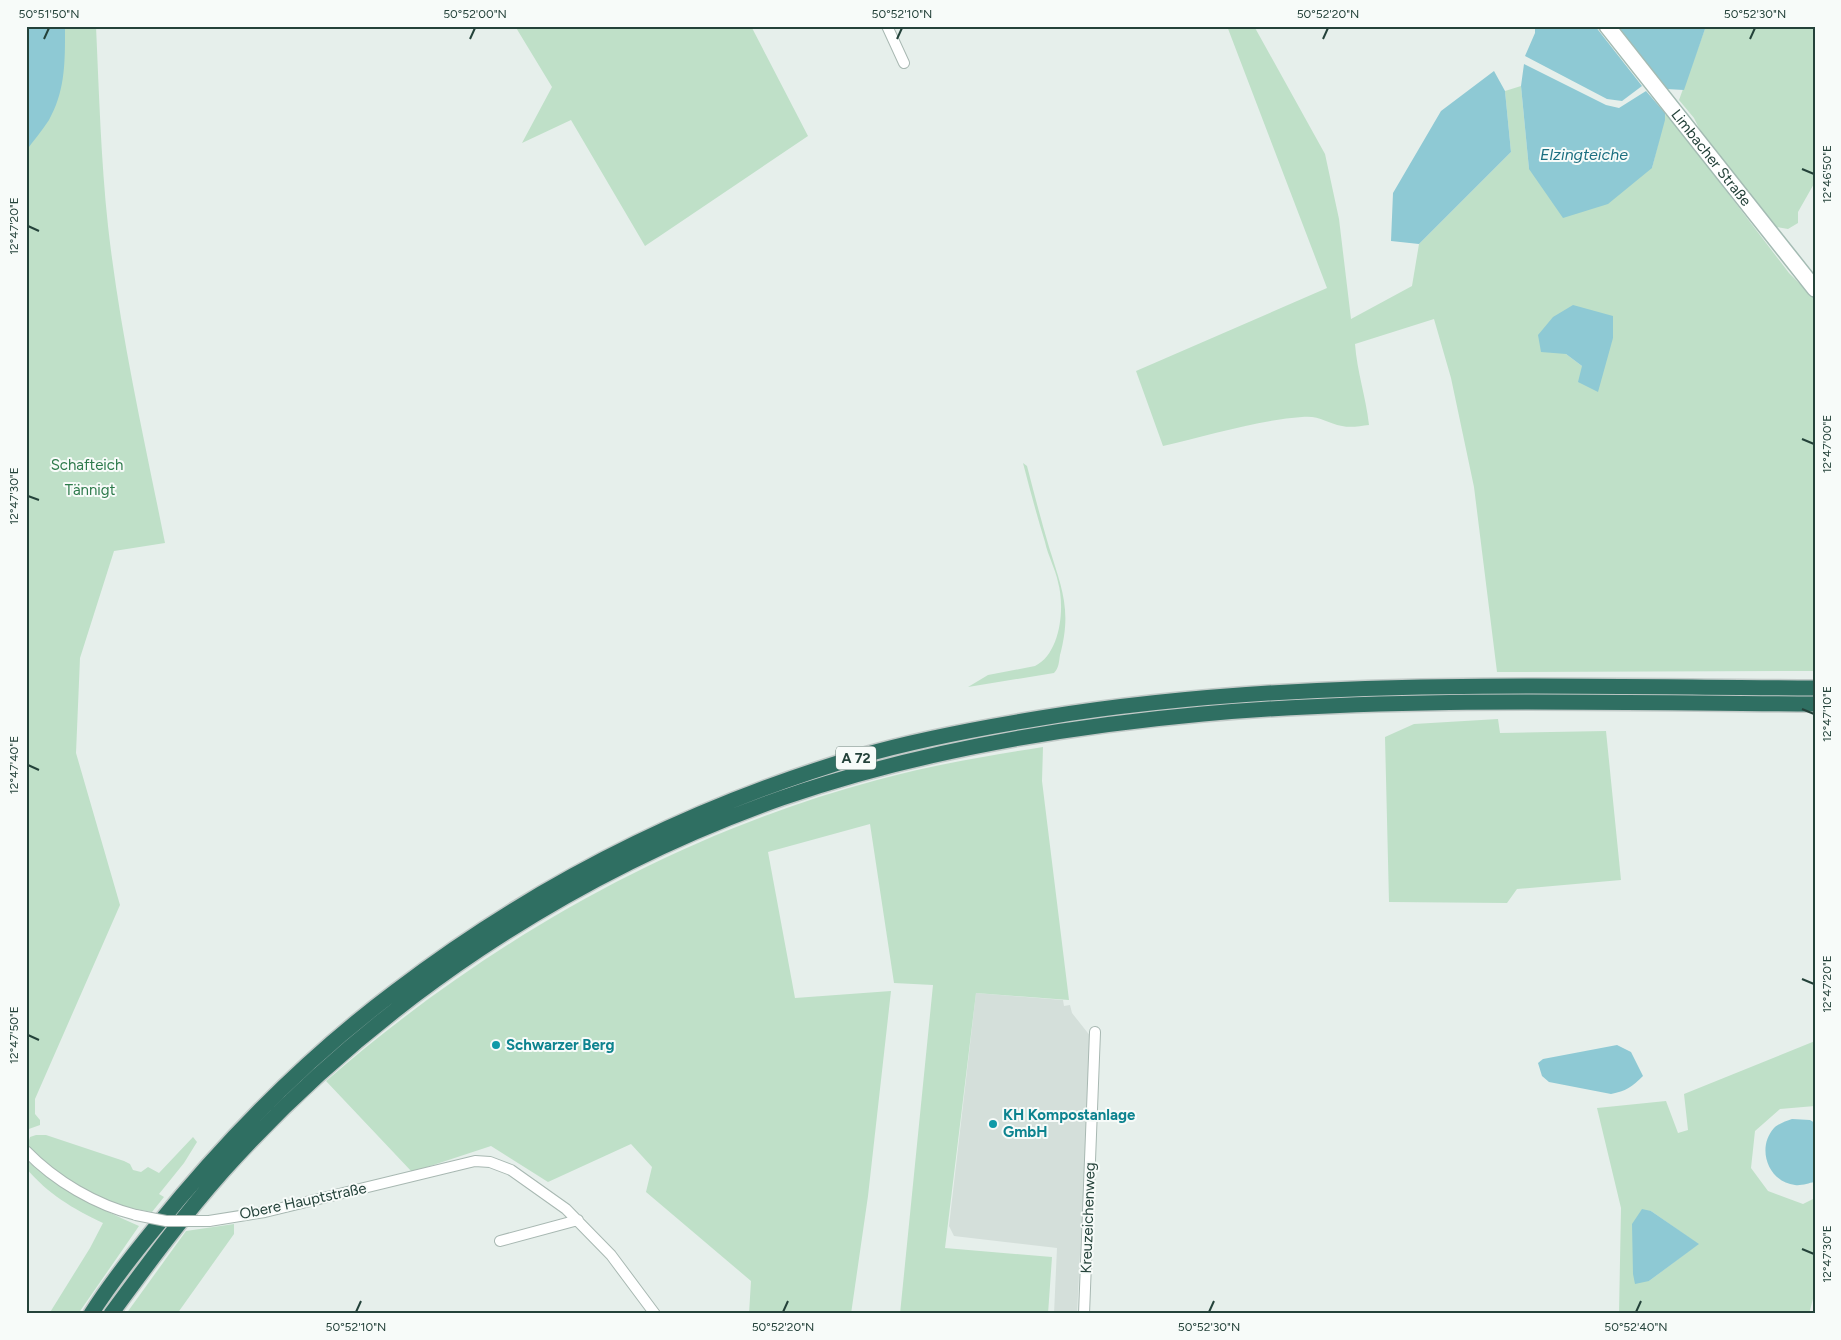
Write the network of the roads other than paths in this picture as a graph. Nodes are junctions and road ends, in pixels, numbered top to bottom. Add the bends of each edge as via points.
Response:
1 (887, 26) edge
2 (1607, 26) edge
3 (904, 63) dead end
4 (1815, 289) edge
5 (1815, 688) edge
6 (1815, 704) edge
7 (1096, 1032) dead end
8 (26, 1152) edge
9 (578, 1220) junction
10 (500, 1241) dead end
11 (91, 1314) edge
12 (111, 1314) edge
13 (655, 1314) edge
14 (1084, 1314) edge

1 - 3 street
2 - 4 main road, Limbacher Straße
5 - 11 highway, A 72 via 1370,689 1204,698 991,727 862,756 785,781 713,808 585,868 476,933 376,1006 334,1040 236,1134 167,1212
6 - 12 highway, A 72 via 1422,704 1202,714 1066,730 986,744 866,772 783,798 706,828 590,884 529,918 423,990 343,1054 254,1138 192,1207
7 - 14 street, Kreuzeichenweg
8 - 9 street, Obere Hauptstraße, bridge via 69,1185 115,1209 166,1221 209,1220 265,1212 483,1161 511,1170
9 - 10 street
9 - 13 street, Obere Hauptstraße via 611,1255

